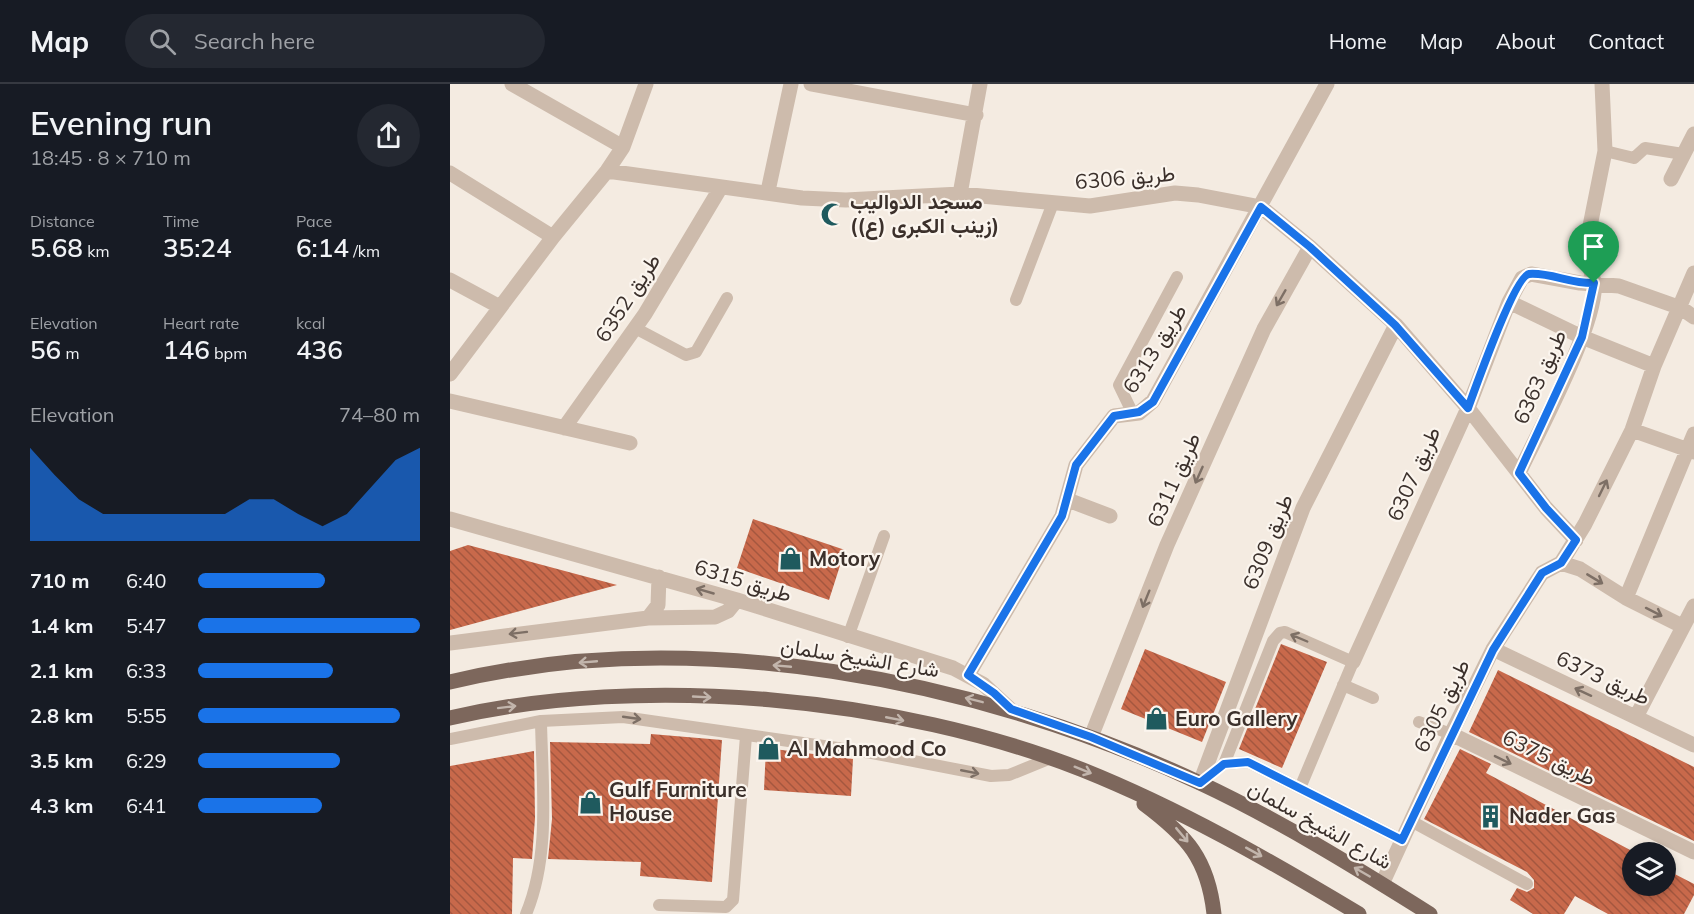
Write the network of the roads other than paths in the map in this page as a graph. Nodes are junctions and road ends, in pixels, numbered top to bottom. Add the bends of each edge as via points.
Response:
1 (512, 84) edge
2 (646, 84) edge
3 (790, 84) edge
4 (811, 84) edge
5 (980, 84) edge
6 (1327, 84) edge
7 (1602, 84) edge
8 (976, 115) junction
9 (1694, 134) edge
10 (623, 147) junction
11 (1605, 152) junction
12 (1683, 154) junction
13 (607, 171) junction
14 (450, 173) edge
15 (1671, 179) dead end
16 (721, 187) junction
17 (768, 191) junction
18 (960, 194) junction
19 (1053, 203) junction
20 (1261, 207) junction
21 (553, 237) junction
22 (1310, 247) junction
23 (1694, 273) edge
24 (1177, 277) dead end
25 (450, 280) edge
26 (1594, 283) junction
27 (727, 298) dead end
28 (1016, 300) dead end
29 (1509, 302) junction
30 (500, 307) junction
31 (1681, 308) junction
32 (1694, 317) edge
33 (1395, 325) junction
34 (636, 328) junction
35 (1582, 337) junction
36 (1654, 366) junction
37 (450, 374) edge
38 (450, 401) edge
39 (1468, 408) junction
40 (1133, 414) junction
41 (564, 428) junction
42 (1632, 430) junction
43 (1694, 434) edge
44 (630, 443) dead end
45 (1691, 451) edge
46 (1519, 473) junction
47 (1068, 500) junction
48 (1110, 516) dead end
49 (450, 519) edge
50 (884, 536) dead end
51 (1576, 540) junction
52 (1561, 563) junction
53 (659, 578) junction
54 (1626, 598) junction
55 (737, 600) junction
56 (1694, 606) edge
57 (648, 618) junction
58 (1682, 626) junction
59 (848, 638) junction
60 (450, 644) edge
61 (1493, 650) junction
62 (1353, 662) junction
63 (968, 675) junction
64 (450, 682) edge
65 (1343, 685) junction
66 (1373, 698) dead end
67 (1011, 709) junction
68 (1636, 717) junction
69 (450, 718) edge
70 (541, 721) junction
71 (1419, 722) dead end
72 (1451, 734) junction
73 (746, 736) junction
74 (1091, 737) junction
75 (450, 739) edge
76 (1694, 745) edge
77 (1051, 758) junction
78 (1224, 764) junction
79 (1200, 783) junction
80 (1120, 786) junction
81 (1300, 788) junction
82 (1411, 821) junction
83 (1402, 840) junction
84 (1694, 852) edge
85 (1382, 884) junction
86 (1527, 884) dead end
87 (659, 905) dead end
88 (1212, 911) edge
89 (526, 914) edge
90 (1359, 914) edge
91 (1430, 914) edge

1 - 10 street
2 - 10 street
3 - 17 street
4 - 8 street
5 - 8 street
6 - 20 street, طريق 6313
7 - 11 street, طريق 6363
8 - 18 street
9 - 12 street
10 - 13 street
11 - 12 lane via 1634,158 1645,148
11 - 26 street, طريق 6363 via 1585,251
12 - 15 street
13 - 16 street, طريق 6306
13 - 21 street
14 - 21 street
16 - 17 street, طريق 6306
16 - 34 street, طريق 6352
17 - 18 street, طريق 6306 via 802,198 846,200
18 - 19 street, طريق 6306
19 - 20 street, طريق 6306 via 1090,206 1175,194
19 - 28 lane
20 - 22 street, طريق 6306
20 - 40 street, طريق 6313 via 1153,402
21 - 30 street
22 - 33 street, طريق 6306
22 -> 74 street, طريق 6311 via 1264,329 1167,545
23 - 31 street
24 - 40 lane via 1119,386
25 - 30 street
26 - 29 street, طريق 6307 via 1526,275
26 - 31 street via 1618,286
26 - 35 street, طريق 6363
27 - 34 lane via 696,352 686,355
29 - 35 street
29 - 39 street, طريق 6307
30 - 37 street
31 - 32 street
31 - 36 street
33 - 39 street, طريق 6306
33 - 79 street, طريق 6309 via 1303,508
34 - 41 street, طريق 6352
35 - 36 street
35 - 46 street, طريق 6363
36 - 42 street
38 - 41 street
39 - 46 street, طريق 6306
39 - 62 street, طريق 6307
40 - 47 street, طريق 6313 via 1118,414 1111,419 1076,465
41 - 44 street
42 - 45 street
51 -> 42 street
43 - 45 street
45 - 54 street
46 - 51 street, طريق 6306
47 - 48 street
47 - 63 street, طريق 6313
49 - 53 street, طريق 6315
50 - 59 lane
51 - 52 street
52 -> 54 street
52 - 61 street, طريق 6305 via 1542,573
55 -> 53 street, طريق 6315
53 - 57 street via 658,605
54 -> 58 street
55 - 57 street via 728,611 715,617
55 - 59 street, طريق 6315
56 - 58 street
57 -> 60 street
58 - 68 street
59 - 63 street, طريق 6315
68 -> 61 street, طريق 6373
61 - 72 street, طريق 6305
62 - 65 lane
62 -> 78 lane via 1290,634 1275,636
63 - 67 street, طريق 6315
67 -> 64 main road, شارع الشيخ سلمان via 864,677 695,659 591,662
65 - 66 lane
65 - 81 lane
67 - 74 main road, شارع الشيخ سلمان
68 - 76 street, طريق 6373
69 -> 77 main road via 585,698 709,697 852,710 961,733
70 -> 73 lane via 623,717
70 - 75 lane
70 - 89 lane via 543,813 537,879
71 - 72 lane
72 - 82 street, طريق 6305
72 -> 84 street, طريق 6375
73 -> 77 lane via 872,753 991,776 1009,775
73 - 87 lane via 733,900 726,907
74 - 79 main road, شارع الشيخ سلمان
77 -> 80 main road
78 - 79 lane
78 - 81 lane via 1248,762
85 -> 79 main road, شارع الشيخ سلمان
80 -> 88 main road via 1175,827 1195,850 1206,870
80 -> 90 main road via 1203,824
81 - 83 lane
82 - 83 street, طريق 6305
82 - 86 lane
83 - 85 street, طريق 6305
85 - 91 main road, شارع الشيخ سلمان

